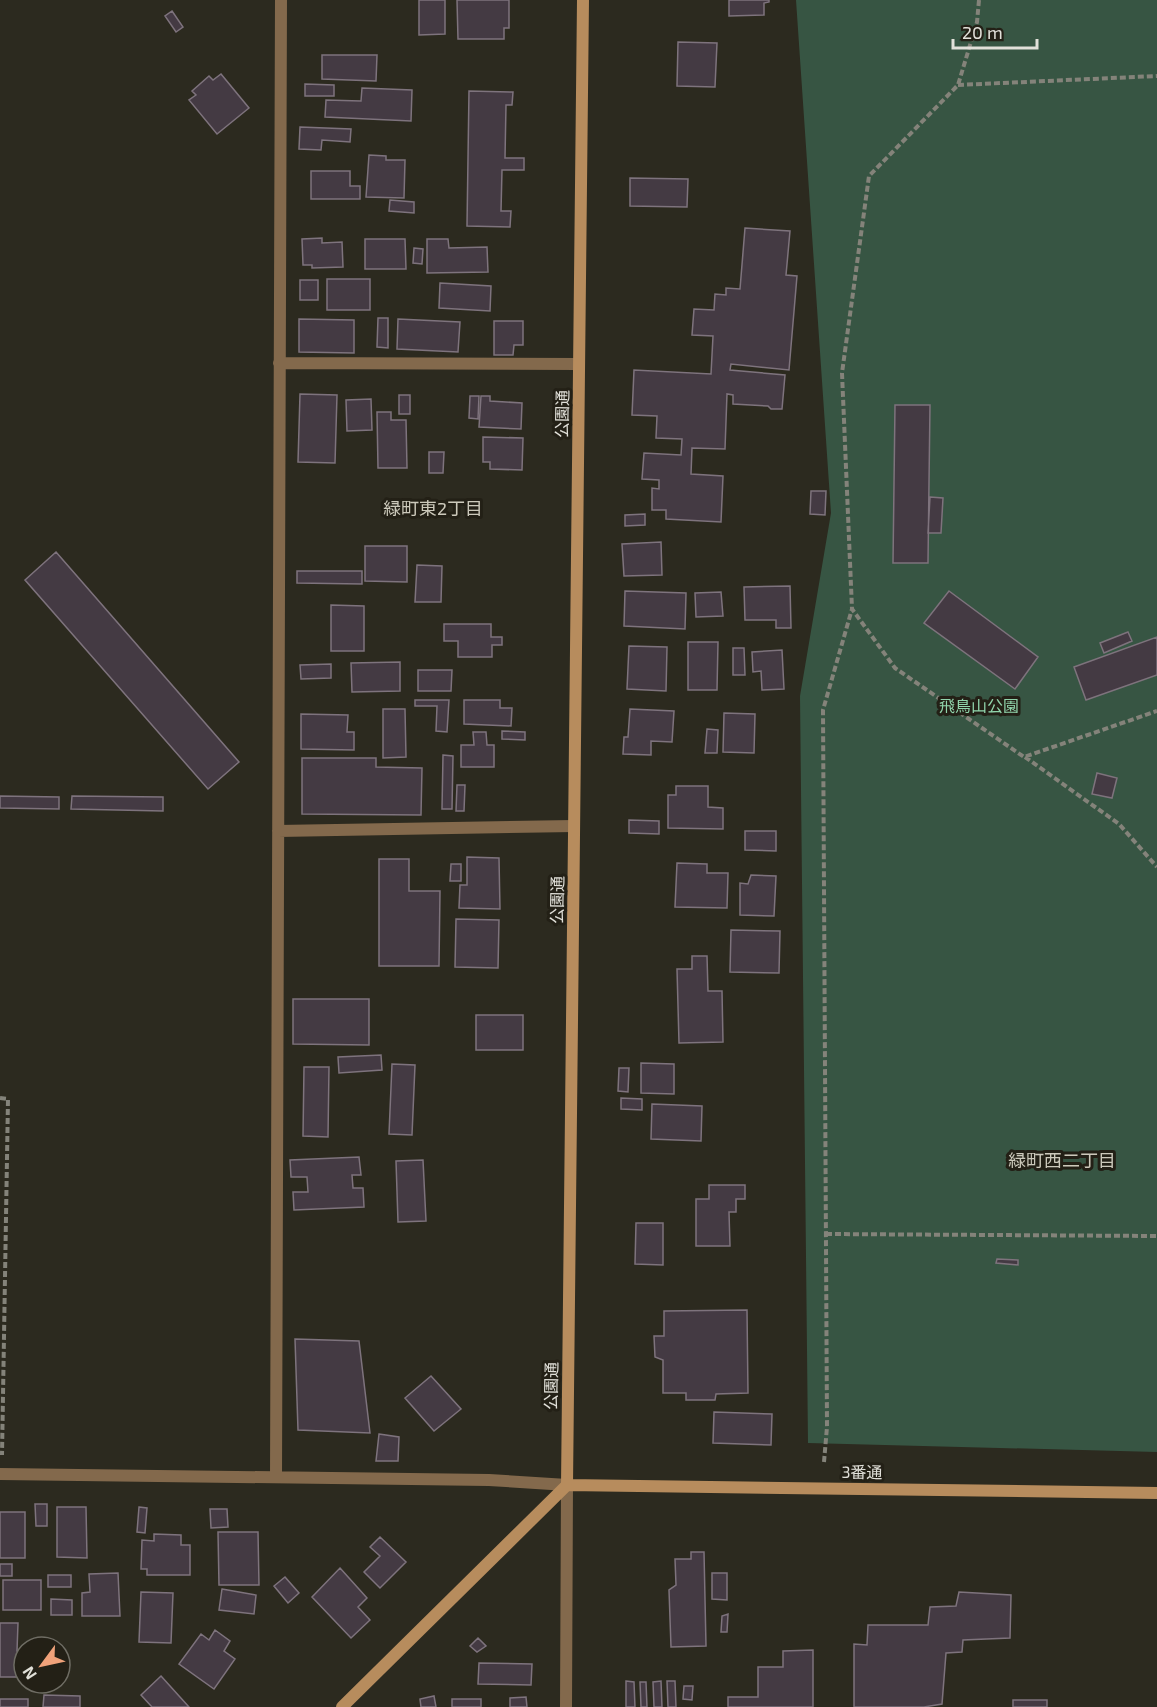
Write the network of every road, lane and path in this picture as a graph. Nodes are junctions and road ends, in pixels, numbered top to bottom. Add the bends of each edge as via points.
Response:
1 (281, 0) edge
2 (583, 0) edge
3 (979, 0) edge
4 (1157, 76) edge
5 (958, 85) junction
6 (279, 363) junction
7 (579, 364) junction
8 (852, 609) junction
9 (1157, 711) edge
10 (1024, 757) junction
11 (574, 826) junction
12 (278, 831) junction
13 (1157, 867) edge
14 (0, 1098) edge
15 (826, 1234) junction
16 (1157, 1236) edge
17 (824, 1462) dead end
18 (1, 1474) edge
19 (276, 1477) junction
20 (567, 1485) junction
21 (1157, 1493) edge
22 (342, 1707) edge
23 (566, 1707) edge

1 - 6 street
2 - 7 street, 公園通
3 - 5 path via 977,22
4 - 5 path
5 - 8 path via 869,176 842,373
6 - 7 street
6 - 12 street
7 - 11 street, 公園通
8 - 10 path via 895,668
8 - 15 path via 823,710
9 - 10 path
10 - 13 path via 1119,825
11 - 12 street
11 - 20 street, 公園通
12 - 19 street
14 - 18 path via 8,1099
15 - 16 path
15 - 17 path
18 - 19 street
19 - 20 street
20 - 21 street, 3番通
20 - 22 street
20 - 23 street

